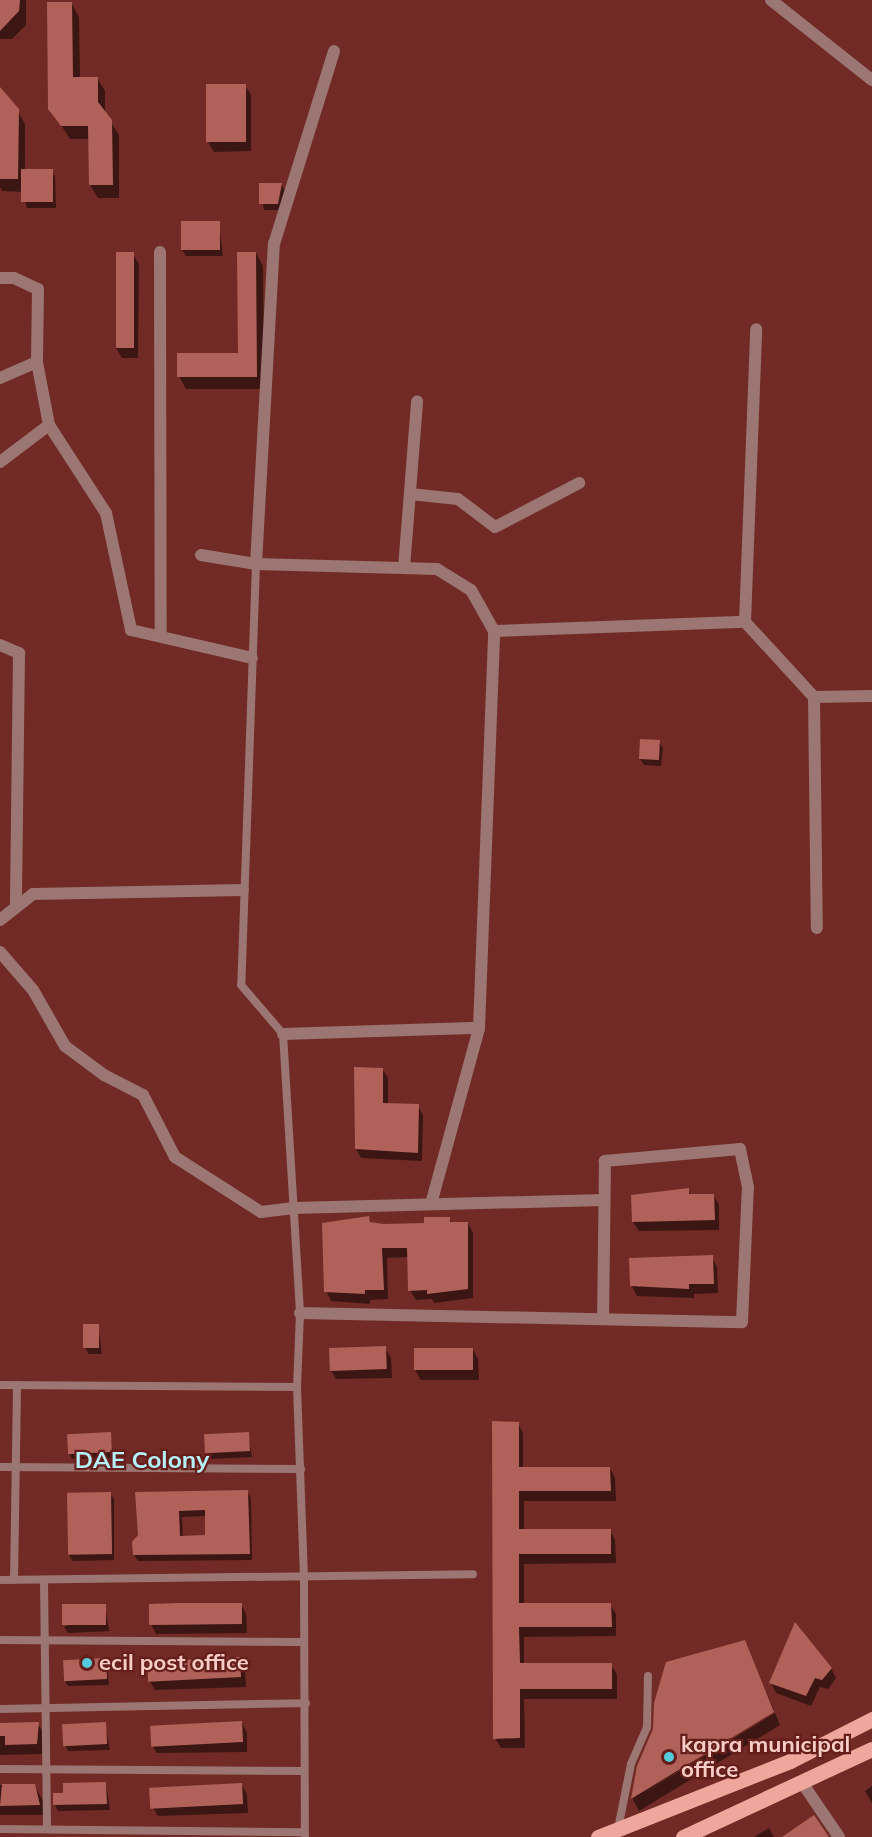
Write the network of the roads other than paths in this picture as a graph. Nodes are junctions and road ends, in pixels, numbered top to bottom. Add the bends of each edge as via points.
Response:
1 (771, 0) edge
2 (334, 51) dead end
3 (872, 80) edge
4 (160, 252) dead end
5 (0, 278) edge
6 (756, 329) dead end
7 (37, 362) junction
8 (0, 378) edge
9 (417, 402) dead end
10 (50, 425) junction
11 (0, 462) edge
12 (579, 483) dead end
13 (410, 494) junction
14 (201, 555) dead end
15 (256, 564) junction
16 (404, 568) junction
17 (745, 622) junction
18 (494, 631) junction
19 (161, 635) junction
20 (0, 645) edge
21 (252, 658) junction
22 (872, 696) edge
23 (814, 697) junction
24 (243, 890) junction
25 (16, 907) junction
26 (0, 920) edge
27 (817, 928) dead end
28 (0, 952) edge
29 (479, 1028) junction
30 (283, 1034) junction
31 (604, 1200) junction
32 (431, 1204) junction
33 (294, 1208) junction
34 (300, 1313) junction
35 (603, 1319) junction
36 (0, 1385) edge
37 (17, 1385) junction
38 (297, 1387) junction
39 (0, 1467) edge
40 (18, 1467) junction
41 (302, 1469) junction
42 (473, 1574) dead end
43 (304, 1578) junction
44 (0, 1580) edge
45 (14, 1580) junction
46 (44, 1580) junction
47 (0, 1640) edge
48 (43, 1641) junction
49 (302, 1642) junction
50 (648, 1676) dead end
51 (306, 1703) junction
52 (0, 1709) edge
53 (47, 1709) junction
54 (872, 1719) edge
55 (872, 1749) edge
56 (0, 1769) edge
57 (45, 1769) junction
58 (304, 1771) junction
59 (803, 1784) junction
60 (0, 1829) edge
61 (47, 1829) junction
62 (618, 1829) junction
63 (305, 1834) edge
64 (598, 1837) edge
65 (687, 1837) edge
66 (838, 1837) edge

1 - 3 street
2 - 15 street via 274,244
4 - 19 street
5 - 7 street via 14,278 39,289
6 - 17 street
7 - 8 street
7 - 10 street
9 - 13 street
10 - 11 street
10 - 19 street via 106,513 131,630
12 - 13 street via 495,527 458,499
13 - 16 street
14 - 15 street
15 - 16 street
15 - 21 lane
16 - 18 street via 437,569 471,590
17 - 18 street
17 - 23 street
18 - 29 street
19 - 21 street
20 - 25 street via 19,653
21 - 24 lane
22 - 23 street
23 - 27 street
24 - 25 street via 33,894
24 - 30 lane via 241,985
25 - 26 street
28 - 33 street via 33,990 65,1046 104,1075 143,1095 175,1157 261,1212
29 - 30 street
29 - 32 street
30 - 33 lane
31 - 32 street
31 - 35 street
31 - 35 street via 605,1161 740,1149 748,1187 742,1322
32 - 33 street
33 - 34 lane
34 - 35 street
34 - 38 lane
36 - 37 lane
37 - 38 lane
37 - 40 lane
38 - 41 lane
39 - 40 lane
40 - 41 lane
40 - 45 lane
41 - 43 lane
42 - 43 lane
43 - 46 lane
43 - 49 lane
44 - 45 lane
45 - 46 lane
46 - 48 lane
47 - 48 lane
48 - 49 lane
48 - 53 lane
49 - 51 lane
50 - 62 lane via 647,1727 631,1764
51 - 53 lane
51 - 58 lane
52 - 53 lane
53 - 57 lane
54 - 62 main road via 790,1761
55 - 59 main road
56 - 57 lane
57 - 58 lane
57 - 61 lane
58 - 63 lane
59 - 65 main road
59 - 66 street
60 - 61 lane
61 - 63 lane
62 - 64 main road

